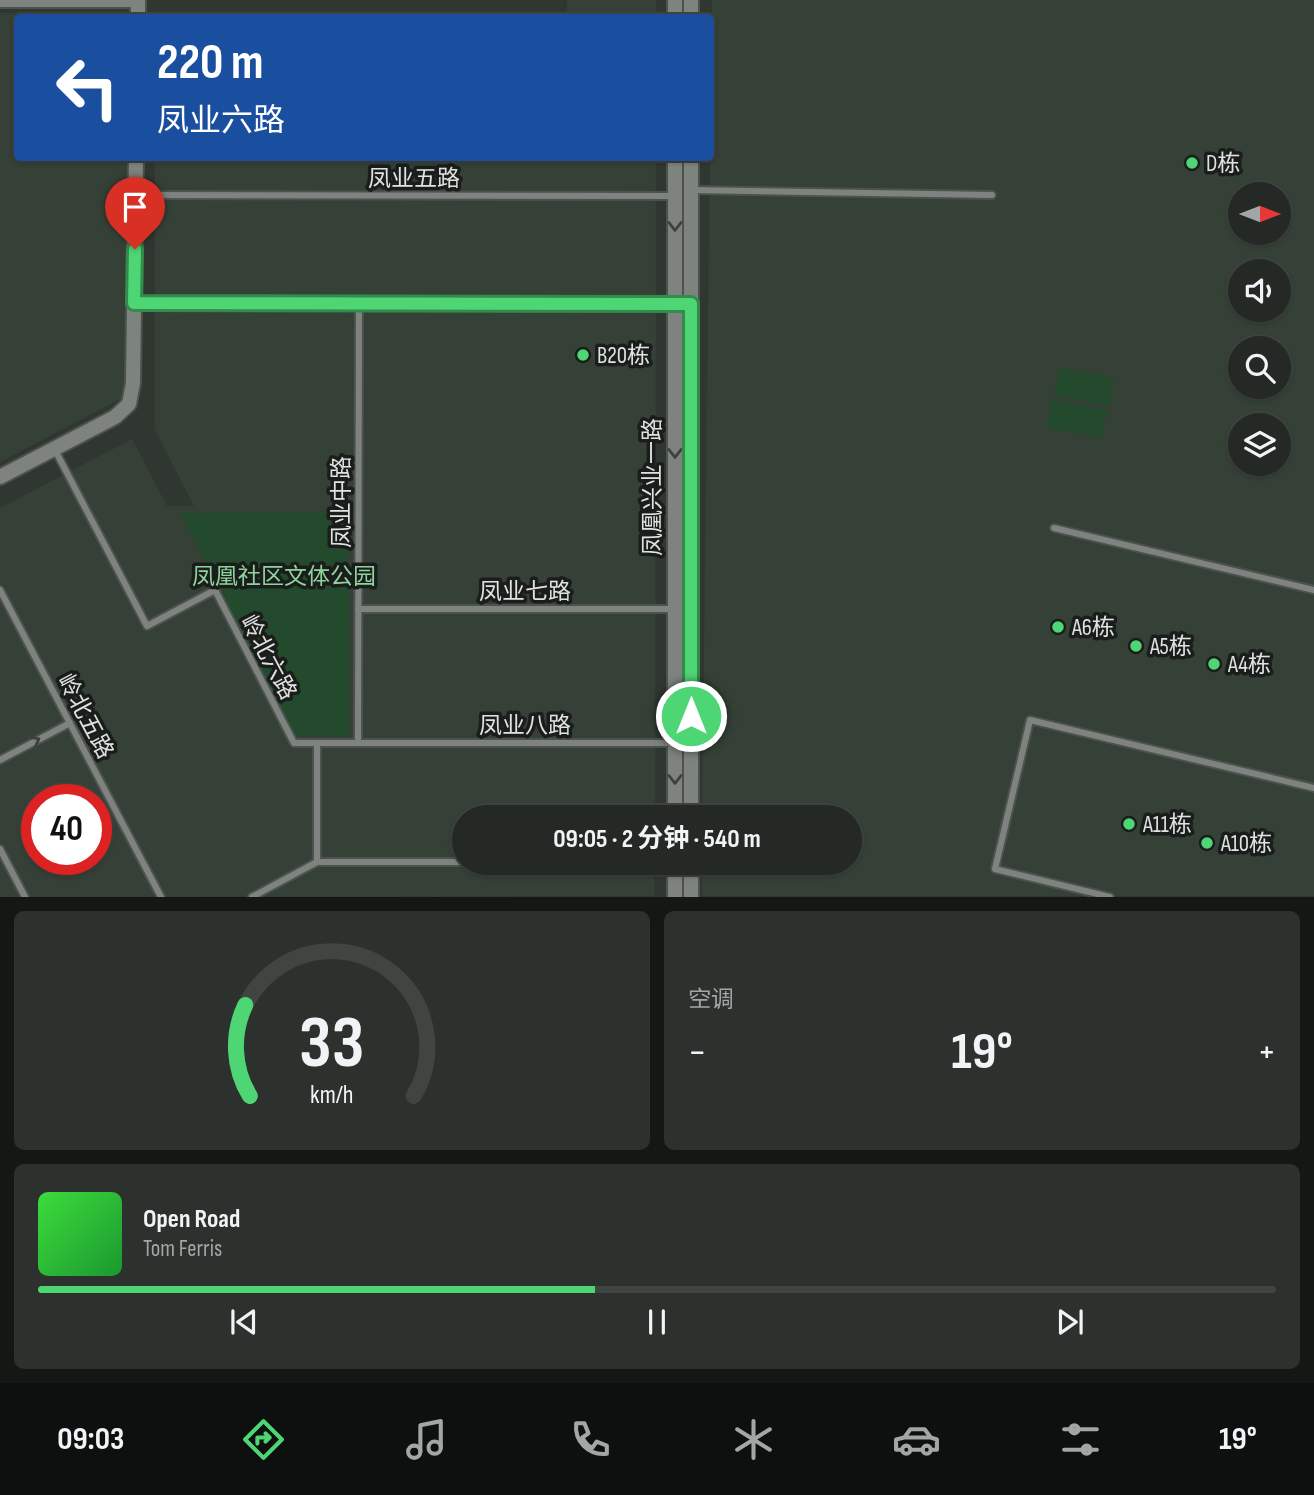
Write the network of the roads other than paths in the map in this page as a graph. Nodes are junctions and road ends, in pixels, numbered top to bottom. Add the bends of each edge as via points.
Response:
1 (0, 0) edge
2 (138, 0) edge
3 (136, 161) edge
4 (675, 161) edge
5 (691, 161) edge
6 (691, 190) junction
7 (135, 195) junction
8 (992, 195) dead end
9 (676, 196) junction
10 (134, 303) junction
11 (359, 304) junction
12 (675, 304) junction
13 (691, 304) junction
14 (54, 449) junction
15 (0, 477) edge
16 (1054, 528) dead end
17 (0, 590) edge
18 (1314, 590) edge
19 (358, 609) junction
20 (675, 609) junction
21 (691, 609) junction
22 (70, 723) junction
23 (358, 742) junction
24 (317, 743) junction
25 (675, 743) junction
26 (691, 743) junction
27 (0, 760) edge
28 (1314, 788) edge
29 (675, 805) edge
30 (691, 805) edge
31 (0, 849) edge
32 (317, 862) junction
33 (452, 862) edge
34 (675, 875) edge
35 (691, 875) edge
36 (25, 897) edge
37 (161, 897) edge
38 (252, 897) edge
39 (675, 897) edge
40 (691, 897) edge
41 (1110, 897) edge

1 - 2 street
3 - 7 street
4 - 9 street, 凤凰兴业一路
5 - 6 street, 凤凰兴业一路
6 - 8 lane
6 - 9 lane, 凤业五路
6 - 13 street, 凤凰兴业一路
7 - 9 lane, 凤业五路
7 - 10 street
9 -> 12 street, 凤凰兴业一路
10 - 11 lane
10 - 14 street via 129,404 116,418
11 - 12 lane
11 - 19 lane, 凤业中路
12 - 13 lane
12 -> 20 street, 凤凰兴业一路
13 - 21 street, 凤凰兴业一路
14 - 15 street
14 - 24 lane, 岭北六路 via 147,626 215,590 294,743
16 - 18 lane
17 - 22 lane, 岭北五路
19 - 20 lane, 凤业七路
19 - 23 lane, 凤业中路
20 - 21 lane, 凤业七路
20 - 25 street, 凤凰兴业一路
21 - 26 street, 凤凰兴业一路
27 -> 22 lane
22 - 37 lane, 岭北五路
23 - 24 lane, 岭北六路
23 - 25 lane, 凤业八路
24 - 32 lane
25 - 26 lane, 凤业八路
25 -> 29 street, 凤凰兴业一路
26 - 30 street, 凤凰兴业一路
28 - 41 lane via 1030,720 995,869
31 - 36 lane
32 - 33 lane
32 - 38 lane
34 - 39 street
35 - 40 street

